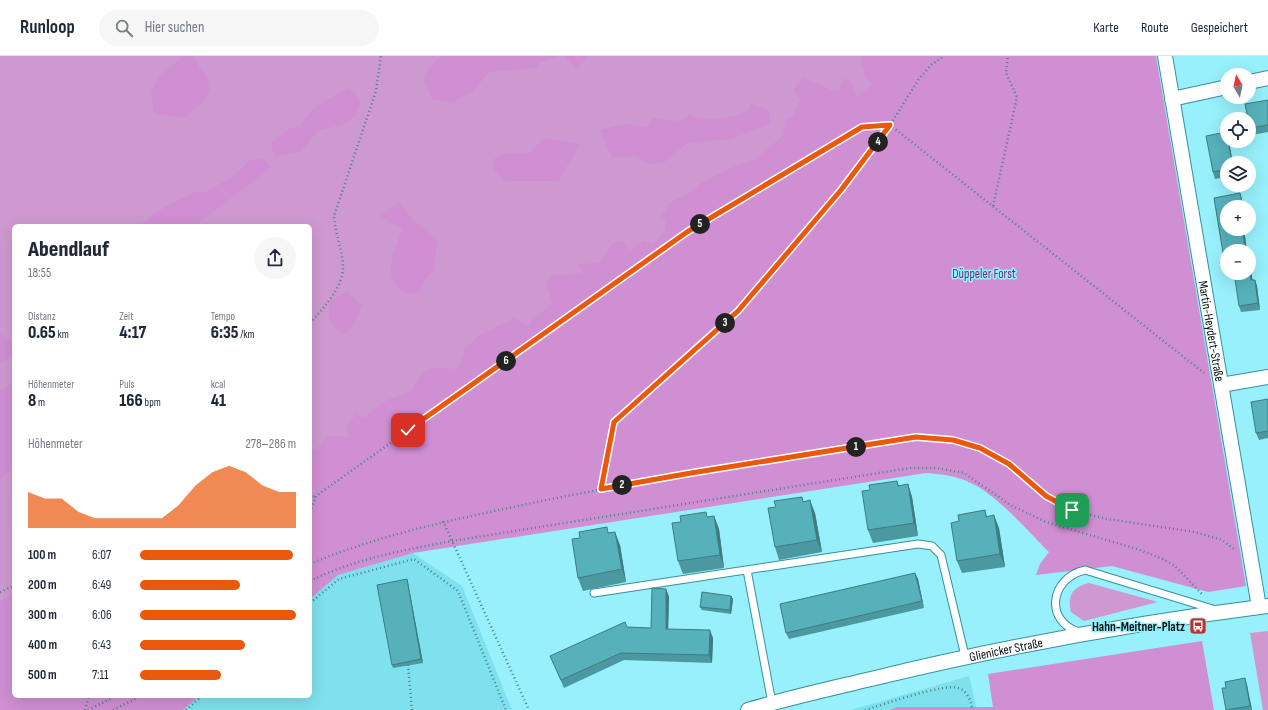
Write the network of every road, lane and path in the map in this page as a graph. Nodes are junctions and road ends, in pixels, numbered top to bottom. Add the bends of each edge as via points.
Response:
1 (381, 56) edge
2 (944, 56) edge
3 (1008, 56) edge
4 (1165, 56) edge
5 (1268, 78) edge
6 (1256, 81) edge
7 (1220, 89) edge
8 (1172, 99) junction
9 (890, 125) junction
10 (993, 206) junction
11 (312, 321) edge
12 (1268, 377) edge
13 (1221, 385) junction
14 (601, 489) junction
15 (316, 496) junction
16 (312, 498) edge
17 (312, 507) edge
18 (444, 521) junction
19 (1222, 540) dead end
20 (452, 542) junction
21 (312, 563) edge
22 (747, 570) junction
23 (312, 580) edge
24 (12, 587) edge
25 (0, 592) edge
26 (594, 593) dead end
27 (312, 601) edge
28 (1266, 607) edge
29 (1219, 611) junction
30 (1087, 634) junction
31 (965, 656) junction
32 (408, 665) edge
33 (89, 698) edge
34 (112, 698) edge
35 (137, 698) edge
36 (200, 698) edge
37 (772, 703) junction
38 (87, 710) edge
39 (113, 710) edge
40 (186, 710) edge
41 (412, 710) edge
42 (506, 710) edge
43 (529, 710) edge
44 (748, 710) edge
45 (865, 710) edge
46 (972, 710) edge

1 - 11 path via 376,91 334,216 334,228 344,269 336,292
2 - 9 path via 931,65 919,79
3 - 10 path via 1006,73 1017,97
4 - 8 street, Martin-Heydert-Straße
5 - 6 street
7 - 8 street
8 - 13 street, Martin-Heydert-Straße
9 - 10 path
9 - 14 path via 841,190 738,311 614,422
9 - 15 path via 862,127 687,232
10 - 13 path
12 - 13 street
13 - 28 street, Martin-Heydert-Straße
14 - 18 path
14 - 19 path via 916,437 953,440 980,448 1009,464 1046,496 1072,510 1107,519 1188,531
15 - 16 path
15 - 17 path
18 - 20 path
18 - 21 path via 368,543
20 - 23 path via 387,553
20 - 29 path via 910,468 937,468 964,473 1012,506 1046,522 1137,548 1163,559 1175,566
20 - 43 path
22 - 26 lane
22 - 31 lane via 918,544 932,546 941,555
22 - 37 lane
24 - 25 path
27 - 42 path via 339,579 414,559 458,591
28 - 29 street, Glienicker Straße
29 - 30 street, Glienicker Straße
29 - 30 lane via 1085,570 1070,575 1063,582 1058,590 1056,606 1062,621 1069,628
30 - 31 street, Glienicker Straße
31 - 37 street, Glienicker Straße
32 - 41 path
33 - 38 path
34 - 38 path
35 - 39 path
36 - 40 path
37 - 44 street, Glienicker Straße
45 - 46 path via 944,687 959,688 970,697

